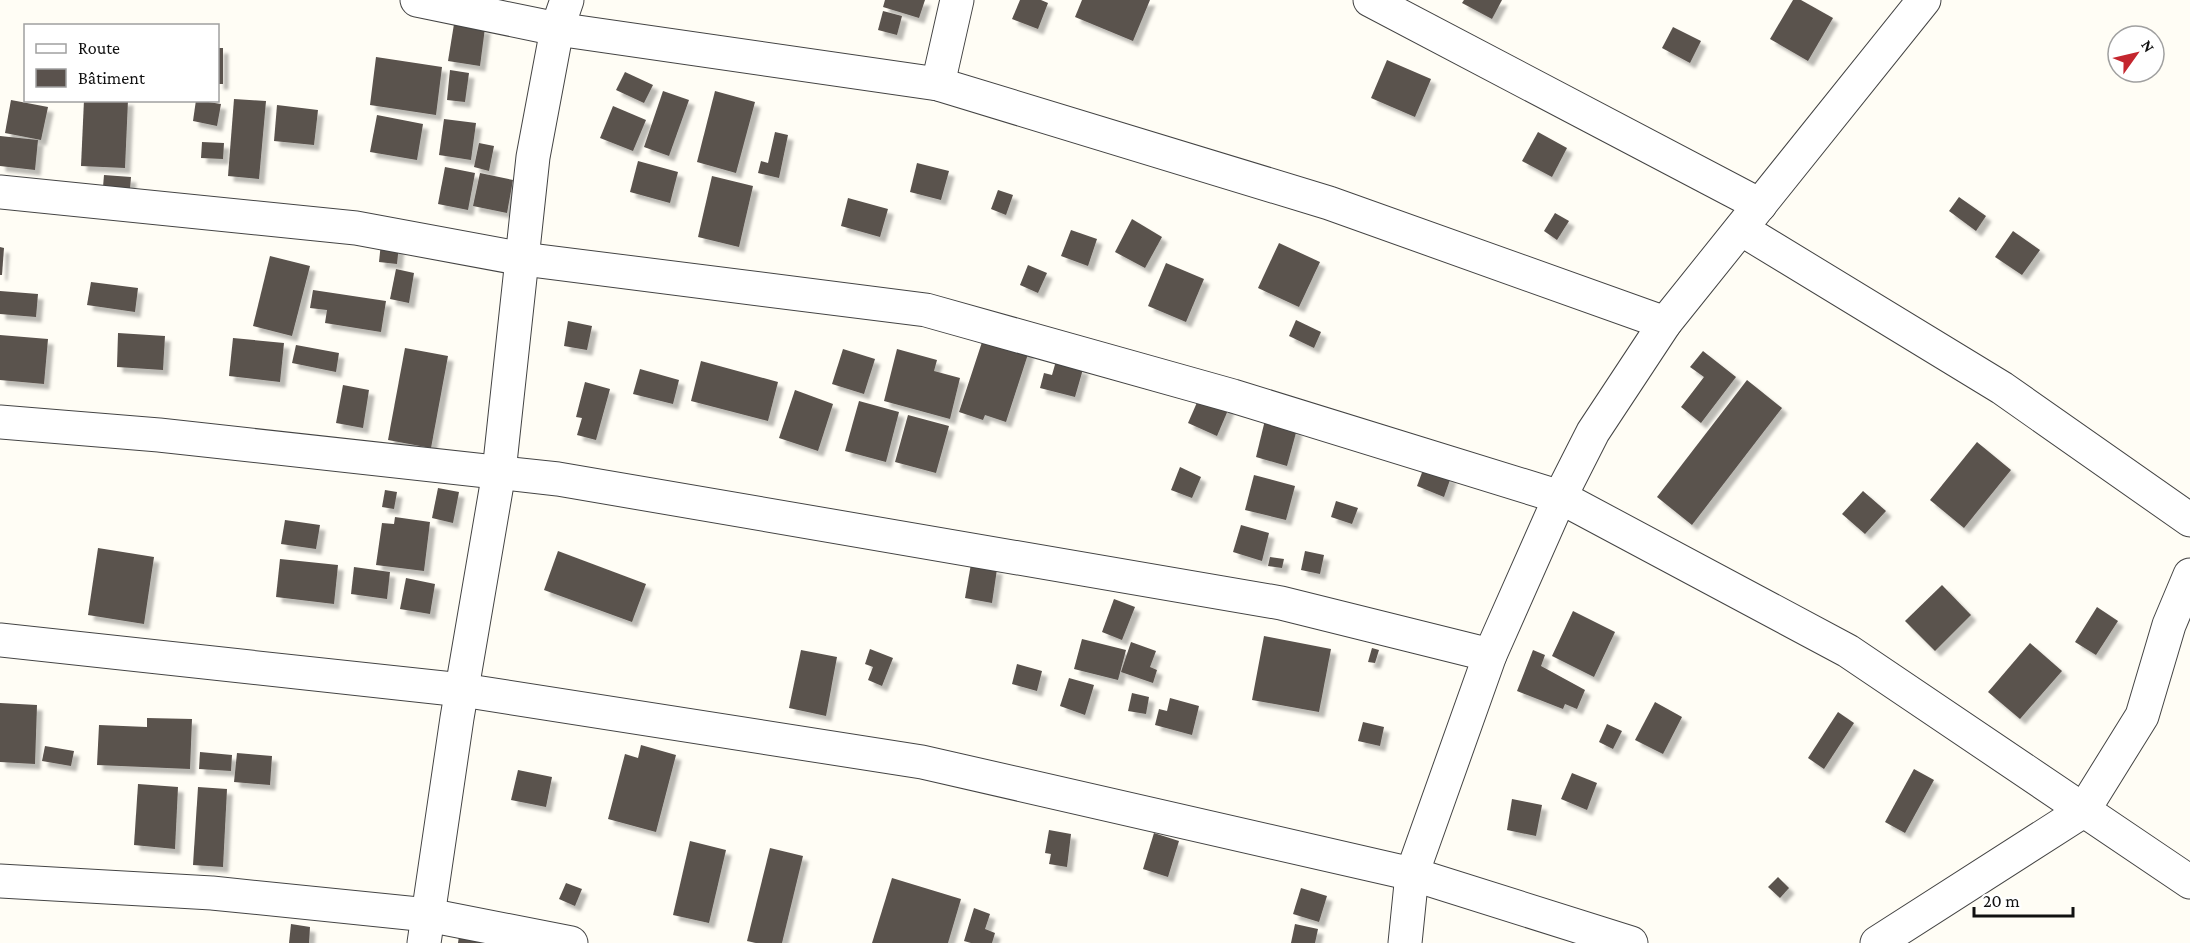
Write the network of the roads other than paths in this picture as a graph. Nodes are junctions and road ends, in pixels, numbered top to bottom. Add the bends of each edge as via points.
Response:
1 (417, 0) edge
2 (957, 0) edge
3 (1370, 0) edge
4 (1924, 0) edge
5 (562, 14) edge
6 (938, 84) junction
7 (0, 192) edge
8 (1750, 217) junction
9 (523, 260) junction
10 (1665, 323) junction
11 (0, 422) edge
12 (499, 472) junction
13 (1560, 496) junction
14 (2190, 520) edge
15 (2190, 575) edge
16 (0, 640) edge
17 (1490, 655) junction
18 (462, 690) junction
19 (2083, 812) junction
20 (1413, 873) junction
21 (0, 881) edge
22 (2190, 882) edge
23 (426, 929) edge
24 (571, 943) edge
25 (1405, 943) edge
26 (1631, 943) edge
27 (1877, 943) edge

1 - 5 street
2 - 6 street
3 - 8 street
4 - 8 street
5 - 6 street
5 - 9 street via 533,157
6 - 10 street via 1329,203
7 - 9 street via 356,228
8 - 10 street
8 - 14 street
9 - 12 street
9 - 13 street via 926,310 1233,396
10 - 13 street via 1593,432
11 - 12 street
12 - 17 street via 1281,603
12 - 18 street
13 - 17 street
13 - 19 street via 1848,651
15 - 19 street via 2169,625 2142,716
16 - 18 street
17 - 20 street
18 - 20 street via 922,762
18 - 23 street
19 - 22 street
19 - 27 street
20 - 25 street
20 - 26 street
21 - 23 street via 212,893
23 - 24 street

